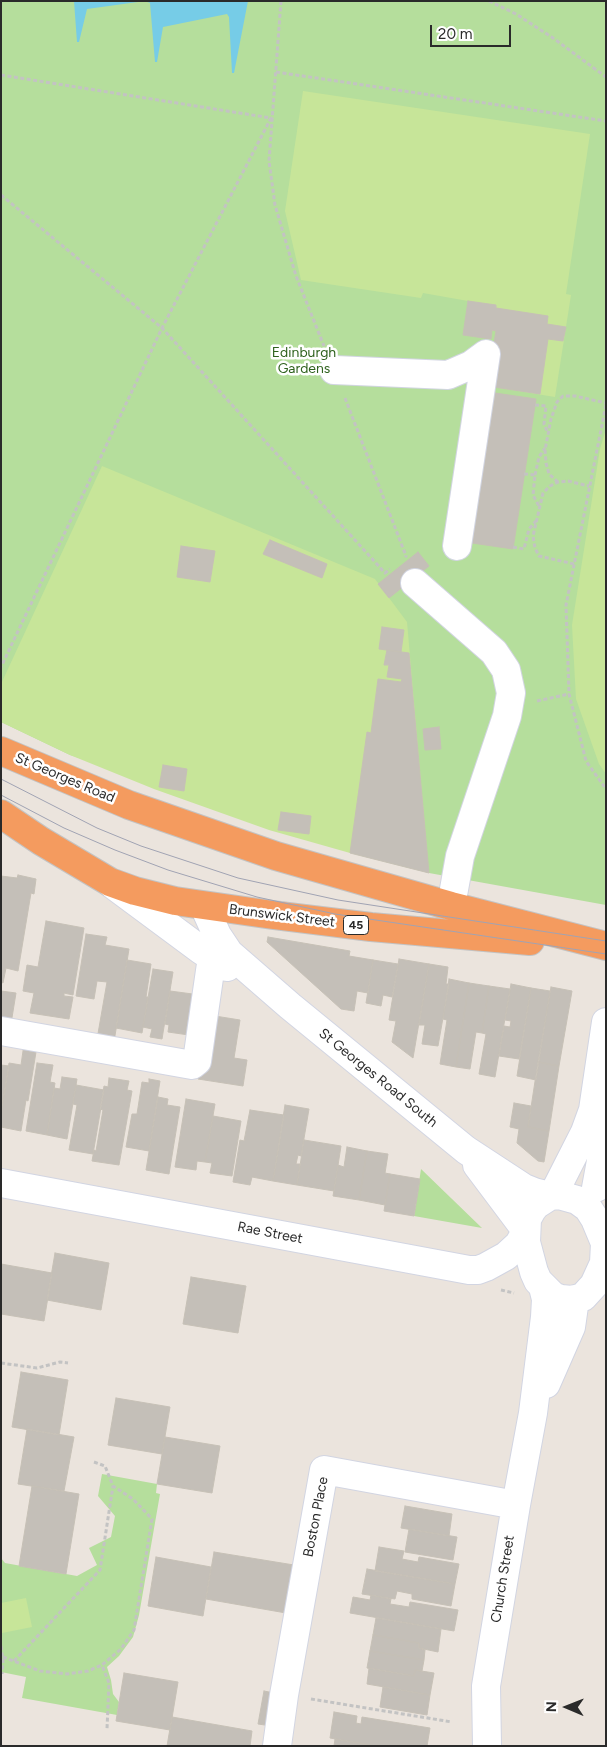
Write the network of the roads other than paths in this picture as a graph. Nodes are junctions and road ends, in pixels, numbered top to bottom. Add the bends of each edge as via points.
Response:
1 (334, 370) road end
2 (457, 546) dead end
3 (407, 572) road end
4 (1, 751) edge
5 (128, 805) joint
6 (1, 814) edge
7 (110, 882) junction
8 (204, 906) junction
9 (451, 906) junction
10 (606, 947) edge
11 (212, 958) junction
12 (290, 1006) junction
13 (605, 1025) edge
14 (1, 1031) edge
15 (593, 1110) junction
16 (466, 1150) junction
17 (1, 1183) edge
18 (596, 1188) dead end
19 (552, 1195) junction
20 (525, 1231) junction
21 (604, 1238) edge
22 (543, 1286) junction
23 (577, 1299) junction
24 (606, 1307) edge
25 (533, 1413) junction
26 (516, 1505) junction
27 (277, 1746) edge
28 (487, 1746) edge

1 - 2 street via 448,375 486,354
3 - 9 street via 494,652 506,670 511,693 507,716 460,856
4 - 5 highway, St Georges Road / 45
5 - 9 highway, Brunswick Street / 45 via 276,856
6 - 7 highway, 45
7 - 8 highway, Brunswick Street / 45 via 135,892
7 - 11 street, St Georges Road South
8 - 10 highway, Brunswick Street / 45 via 371,927
8 - 12 street, St Georges Road South via 229,953
9 - 10 highway, Brunswick Street / 45
11 - 12 street, St Georges Road South
11 - 14 street via 197,1061 192,1065
12 - 16 street, St Georges Road South
13 - 15 street
15 - 18 street via 605,1139
15 - 19 street
16 - 19 street, St Georges Road South via 524,1188
16 - 20 street, St Georges Road South
17 - 20 street, Rae Street via 469,1270 486,1267 506,1256 519,1244
19 - 20 street via 532,1210
19 - 21 street via 572,1197 585,1205
20 - 22 street via 534,1272
21 - 23 street via 605,1256 599,1276 590,1291
22 - 23 street via 558,1299
22 - 25 street, Church Street via 546,1317
23 - 24 street
23 - 25 street, Church Street via 571,1327
25 - 26 street, Church Street
26 - 27 street, Boston Place via 324,1470
26 - 28 street, Church Street via 486,1686

